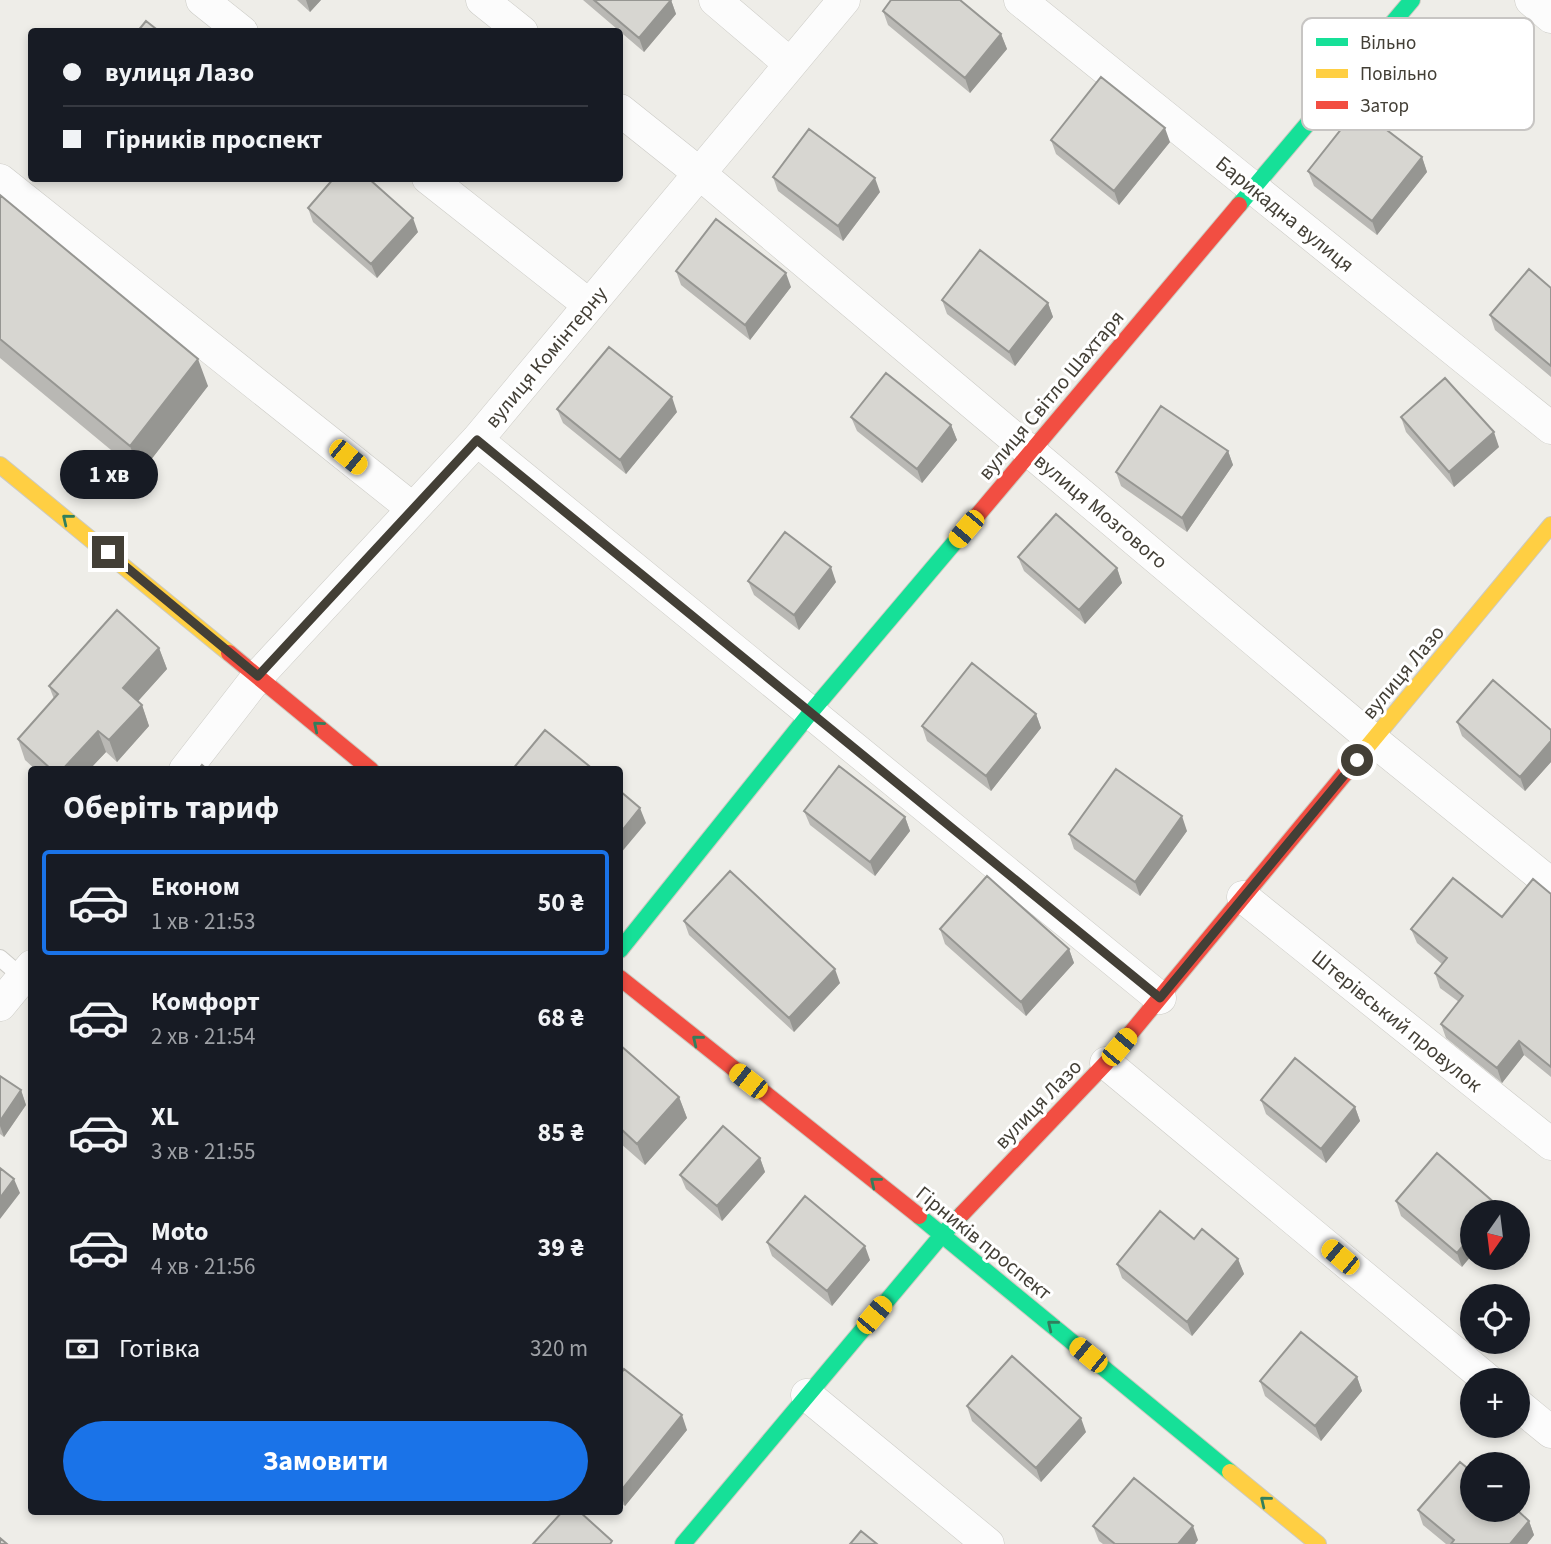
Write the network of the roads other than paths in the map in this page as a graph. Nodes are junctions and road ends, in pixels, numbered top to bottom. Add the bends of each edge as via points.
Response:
1 (202, 0) edge
2 (482, 0) edge
3 (715, 0) edge
4 (844, 0) edge
5 (1020, 0) edge
6 (1412, 0) edge
7 (1531, 0) edge
8 (1551, 17) edge
9 (1397, 18) edge
10 (237, 28) edge
11 (517, 28) edge
12 (790, 64) junction
13 (623, 112) edge
14 (1303, 130) edge
15 (699, 173) junction
16 (0, 180) edge
17 (433, 182) edge
18 (1254, 188) junction
19 (589, 305) junction
20 (1551, 428) edge
21 (477, 440) junction
22 (1031, 452) junction
23 (0, 465) edge
24 (413, 509) junction
25 (1551, 525) edge
26 (258, 676) junction
27 (811, 712) junction
28 (1373, 740) junction
29 (188, 766) edge
30 (366, 766) edge
31 (1551, 884) edge
32 (1243, 897) junction
33 (623, 946) edge
34 (18, 967) edge
35 (623, 980) edge
36 (1160, 998) junction
37 (0, 1005) edge
38 (1106, 1063) junction
39 (1551, 1144) edge
40 (942, 1235) junction
41 (1473, 1368) edge
42 (807, 1395) junction
43 (1530, 1415) edge
44 (1551, 1432) edge
45 (683, 1544) edge
46 (988, 1544) edge
47 (1318, 1544) edge

1 - 10 street
2 - 11 street
3 - 12 street
4 - 12 street, вулиця Комінтерну
5 - 18 street, Барикадна вулиця
6 - 9 street, вулиця Світло Шахтаря
7 - 8 street
12 - 15 street, вулиця Комінтерну
13 - 15 street, вулиця Мозгового
14 - 18 street, вулиця Світло Шахтаря
15 - 19 street, вулиця Комінтерну
15 - 22 street, вулиця Мозгового
16 - 24 street
17 - 19 street
18 - 20 street, Барикадна вулиця
18 - 22 street, вулиця Світло Шахтаря
19 - 21 street, вулиця Комінтерну
21 - 24 street, вулиця Комінтерну
21 - 27 street
22 - 27 street, вулиця Світло Шахтаря
22 - 28 street, вулиця Мозгового
26 -> 23 street
24 - 26 street, вулиця Комінтерну
25 - 28 street, вулиця Лазо
26 - 29 street, вулиця Комінтерну
30 -> 26 street
27 - 33 street, вулиця Світло Шахтаря
27 - 36 street
28 - 31 street, вулиця Мозгового
28 - 32 street, вулиця Лазо
32 - 36 street, вулиця Лазо
32 - 39 street, Штерівський провулок
34 - 37 street
40 -> 35 street, Гірників проспект
36 - 38 street, вулиця Лазо
38 - 40 street, вулиця Лазо
38 - 41 street
40 - 42 street, вулиця Лазо
47 -> 40 street, Гірників проспект
42 - 45 street, вулиця Лазо
42 - 46 street
43 - 44 street

